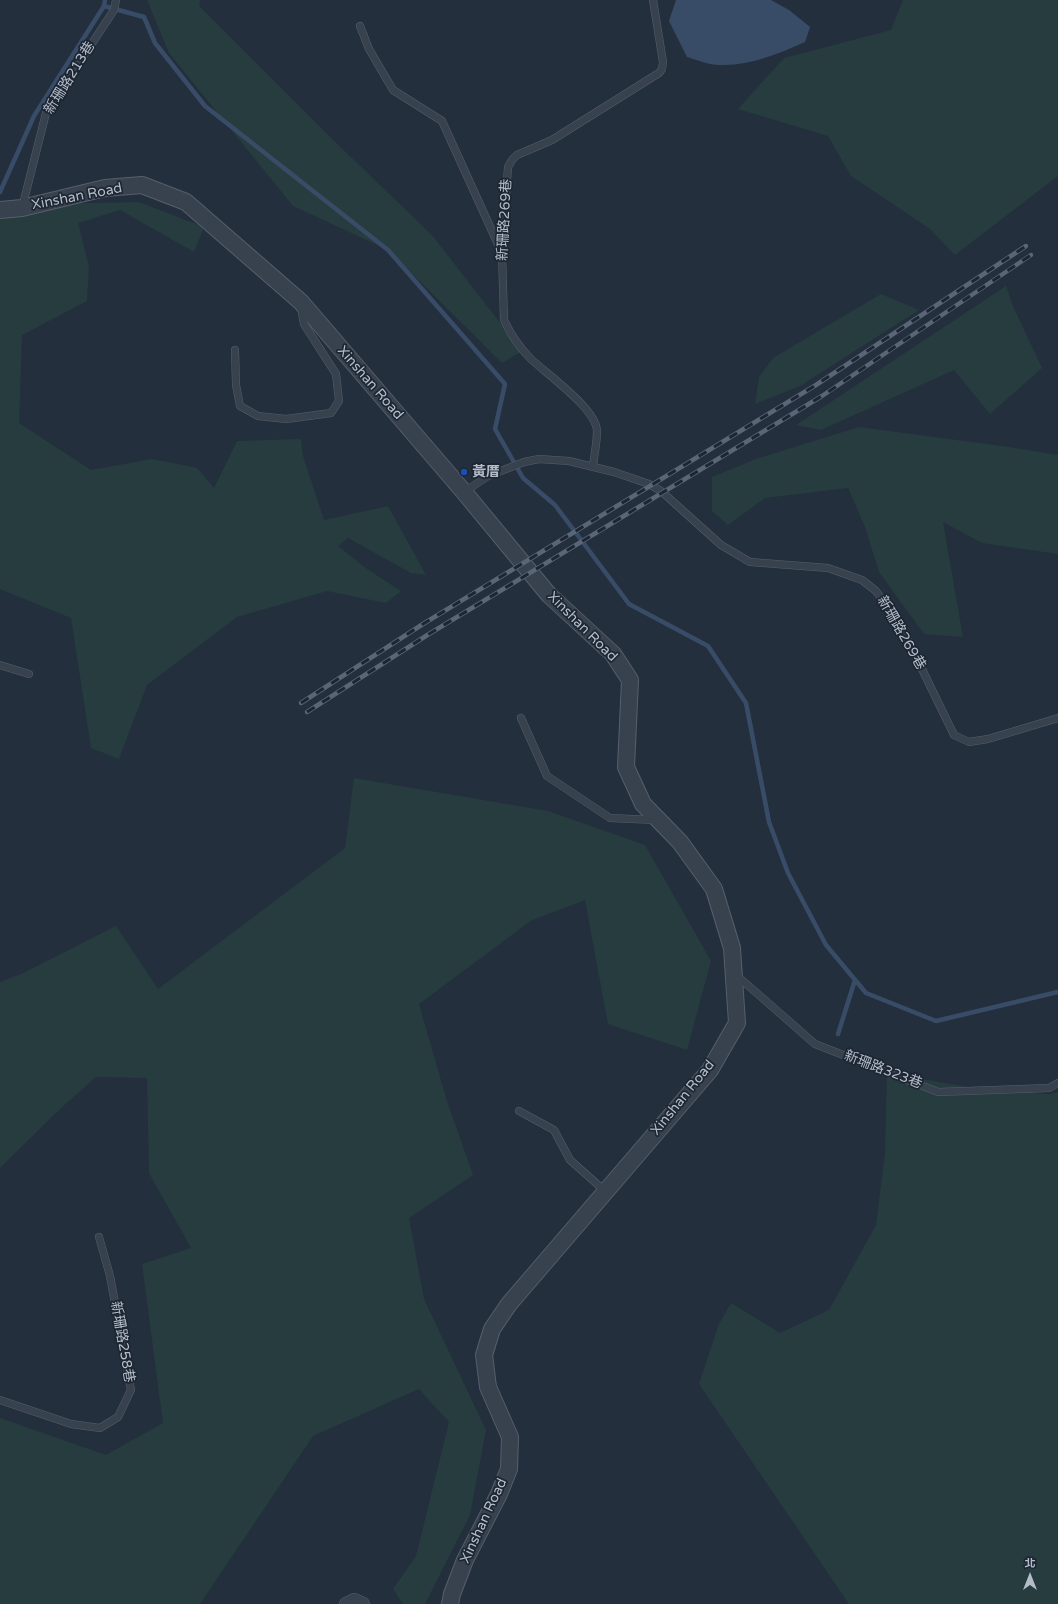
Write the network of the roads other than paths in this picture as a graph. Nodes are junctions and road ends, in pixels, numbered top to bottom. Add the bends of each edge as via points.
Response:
1 (116, 0) edge
2 (653, 0) edge
3 (360, 26) dead end
4 (22, 208) junction
5 (0, 210) edge
6 (502, 254) junction
7 (301, 302) junction
8 (236, 350) dead end
9 (593, 467) junction
10 (464, 492) junction
11 (0, 665) edge
12 (29, 674) dead end
13 (521, 718) dead end
14 (1058, 718) edge
15 (659, 820) junction
16 (733, 973) junction
17 (1058, 1083) edge
18 (519, 1111) dead end
19 (606, 1191) junction
20 (99, 1237) dead end
21 (0, 1400) edge
22 (346, 1604) edge
23 (363, 1604) edge
24 (450, 1604) edge

1 - 4 lane, 新珊路213巷 via 114,10 46,112
2 - 6 lane, 新珊路269巷 via 664,62 662,69 552,140 517,155 512,160 508,167
3 - 6 lane via 369,50 393,90 442,121
4 - 5 street, Xinshan Road
4 - 7 street, Xinshan Road via 105,188 142,185 186,202
6 - 9 lane, 新珊路269巷 via 504,320 528,356 593,418 597,430
7 - 8 lane via 304,324 336,374 339,401 332,413 286,419 258,416 240,406 236,385
7 - 10 street, Xinshan Road
9 - 10 lane, 新珊路269巷 via 557,459 539,459 488,476
9 - 14 lane, 新珊路269巷 via 649,484 661,491 721,545 750,562 828,568 868,584 876,591 902,628 954,735 969,742 988,739
10 - 15 street, Xinshan Road via 549,595 613,654 630,680 626,767 643,804
11 - 12 lane
13 - 15 lane via 547,776 610,818
15 - 16 street, Xinshan Road via 680,842 714,888 732,948
16 - 17 lane, 新珊路323巷 via 815,1044 938,1092 1049,1088
16 - 19 street, Xinshan Road via 737,1023 710,1070
18 - 19 lane via 554,1130 570,1160
19 - 24 street, Xinshan Road via 509,1304 492,1329 484,1355 488,1387 510,1436 509,1469 465,1560
20 - 21 lane, 新珊路258巷 via 110,1276 131,1390 118,1417 100,1428 71,1424
22 - 23 street via 354,1600

